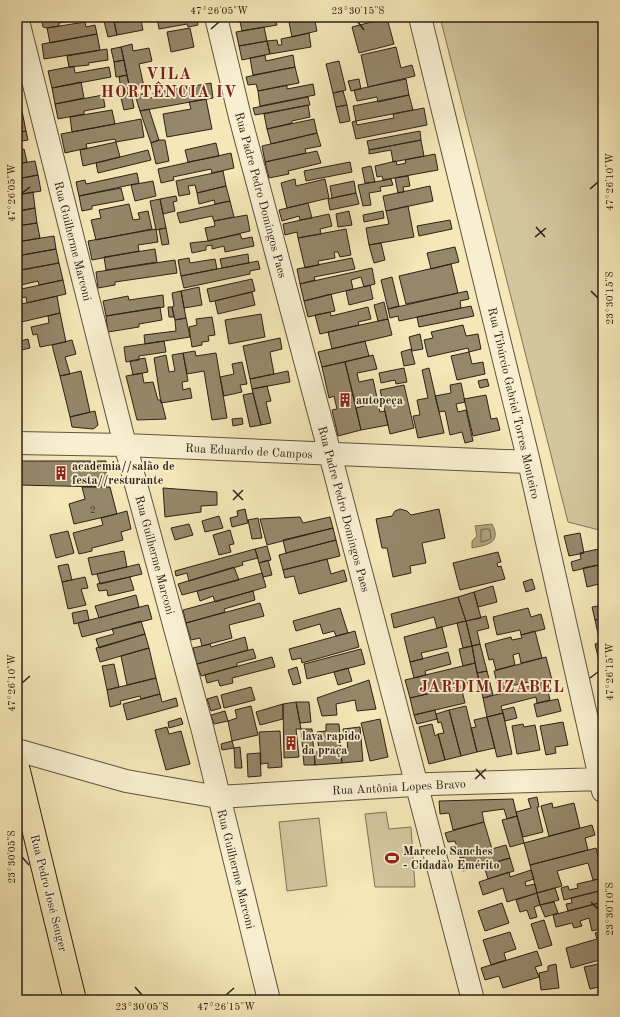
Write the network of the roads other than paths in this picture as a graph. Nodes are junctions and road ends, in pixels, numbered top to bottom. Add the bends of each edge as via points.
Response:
1 (216, 17) edge
2 (420, 17) edge
3 (19, 30) edge
4 (17, 443) edge
5 (125, 445) junction
6 (330, 454) junction
7 (528, 462) junction
8 (17, 750) edge
9 (17, 764) edge
10 (602, 783) edge
11 (417, 785) junction
12 (218, 797) junction
13 (75, 1000) edge
14 (269, 1000) edge
15 (473, 1000) edge

1 - 6 street, Rua Padre Pedro Domingos Paes via 242,125
2 - 7 street, Rua Tibúrcio Gabriel Torres Monteiro
3 - 5 street, Rua Guilherme Marconi
4 - 5 street, Rua Eduardo de Campos
5 - 6 street, Rua Eduardo de Campos
5 - 12 street, Rua Guilherme Marconi via 203,731
6 - 7 street, Rua Eduardo de Campos
6 - 11 street, Rua Padre Pedro Domingos Paes
7 - 10 street, Rua Tibúrcio Gabriel Torres Monteiro
8 - 12 street, Rua Antônia Lopes Bravo via 126,781
9 - 13 main road, Rua Pedro José Senger
10 - 11 street, Rua Antônia Lopes Bravo
11 - 12 street, Rua Antônia Lopes Bravo
11 - 15 street, Rua Padre Pedro Domingos Paes
12 - 14 street, Rua Guilherme Marconi

